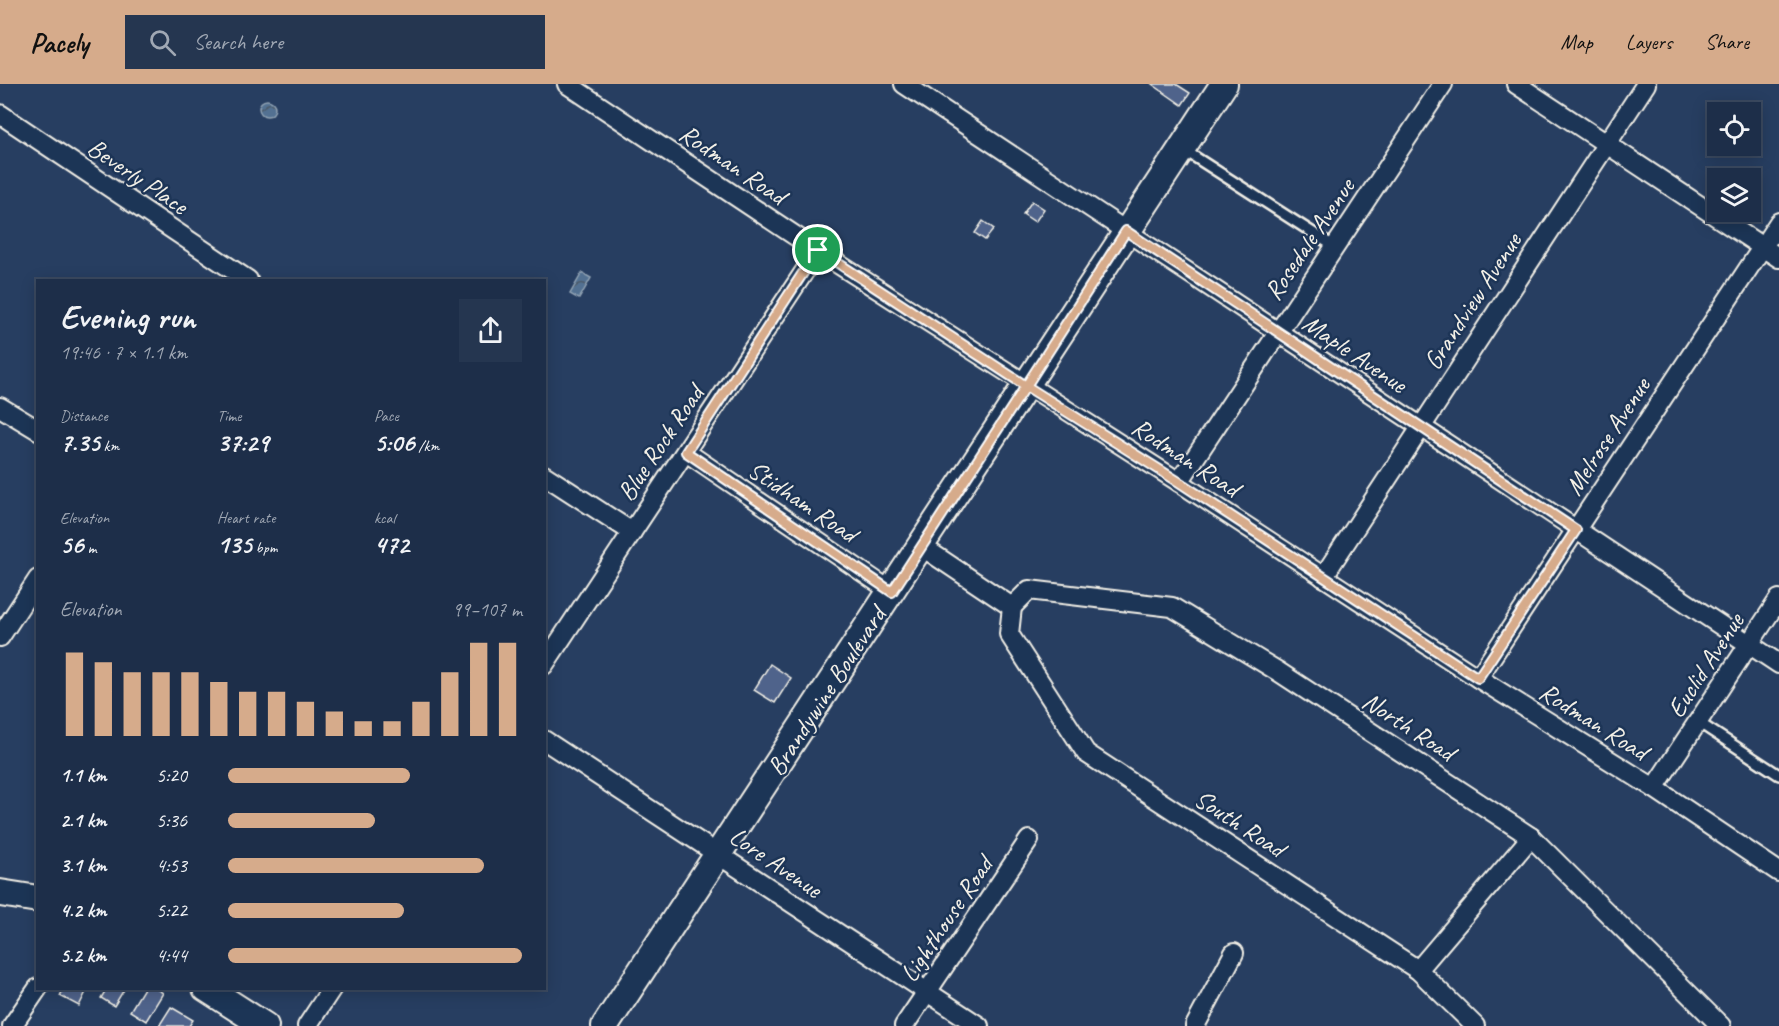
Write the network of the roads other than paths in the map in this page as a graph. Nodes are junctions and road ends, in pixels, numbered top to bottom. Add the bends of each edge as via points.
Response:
1 (904, 84) edge
2 (1443, 84) edge
3 (1516, 84) edge
4 (1646, 84) edge
5 (575, 86) edge
6 (1216, 87) edge
7 (0, 114) edge
8 (1606, 144) junction
9 (1182, 148) junction
10 (1779, 222) edge
11 (1126, 231) junction
12 (1335, 247) junction
13 (1763, 247) junction
14 (818, 250) junction
15 (1779, 258) edge
16 (230, 275) edge
17 (245, 279) edge
18 (1278, 332) junction
19 (1026, 386) junction
20 (0, 408) edge
21 (1420, 427) junction
22 (36, 429) edge
23 (686, 452) junction
24 (546, 476) edge
25 (1179, 482) junction
26 (1576, 530) junction
27 (632, 532) junction
28 (921, 546) junction
29 (1323, 577) junction
30 (36, 582) edge
31 (892, 592) junction
32 (1779, 599) edge
33 (1012, 607) junction
34 (0, 637) edge
35 (1749, 645) junction
36 (546, 662) edge
37 (1779, 664) edge
38 (1478, 678) junction
39 (1698, 722) junction
40 (546, 741) edge
41 (1779, 775) edge
42 (1654, 788) junction
43 (1531, 837) junction
44 (1029, 840) dead end
45 (718, 854) junction
46 (1779, 872) edge
47 (0, 893) edge
48 (36, 899) edge
49 (1234, 952) dead end
50 (1418, 970) junction
51 (37, 990) edge
52 (209, 990) edge
53 (331, 990) edge
54 (927, 992) junction
55 (12, 1026) edge
56 (265, 1026) edge
57 (308, 1026) edge
58 (605, 1026) edge
59 (904, 1026) edge
60 (979, 1026) edge
61 (1196, 1026) edge
62 (1475, 1026) edge
63 (1721, 1026) edge

1 - 11 street, Maple Avenue
2 - 12 street, Rosedale Avenue
3 - 8 street
4 - 8 street, Grandview Avenue
5 - 14 street, Rodman Road
6 - 9 street, Brandywine Boulevard
7 - 16 street, Beverly Place
8 - 13 street
8 - 21 street, Grandview Avenue
9 - 11 street, Brandywine Boulevard
9 - 12 lane
10 - 13 street, Melrose Avenue
11 - 18 street, Maple Avenue
11 - 19 street, Brandywine Boulevard
12 - 18 street, Rosedale Avenue
13 - 15 street
13 - 26 street, Melrose Avenue
14 - 19 street, Rodman Road
14 - 23 street, Blue Rock Road
16 - 17 street, Beverly Place
18 - 21 street, Maple Avenue
18 - 25 street, Rosedale Avenue
19 - 25 street, Rodman Road
19 - 28 street, Brandywine Boulevard
20 - 22 street
21 - 26 street, Maple Avenue
21 - 29 street, Grandview Avenue
23 - 27 street, Blue Rock Road
23 - 31 street, Stidham Road
24 - 27 street
25 - 29 street, Rodman Road
26 - 35 street, Maple Avenue
26 - 38 street, Melrose Avenue
27 - 36 street, Blue Rock Road
28 - 31 street, Brandywine Boulevard
28 - 33 street
29 - 38 street, Rodman Road
30 - 34 street
31 - 45 street, Brandywine Boulevard
32 - 35 street, Euclid Avenue
33 - 43 street, North Road via 1029,590 1172,607
33 - 50 street, South Road via 1009,634 1086,753
35 - 37 street, Maple Avenue
35 - 39 street, Euclid Avenue
38 - 42 street, Rodman Road
39 - 41 lane
39 - 42 street, Euclid Avenue
40 - 45 street, Lore Avenue
42 - 46 street, Rodman Road
43 - 50 street
43 - 63 street, North Road
44 - 54 street, Lighthouse Road
45 - 54 street, Lore Avenue
45 - 58 street, Brandywine Boulevard
47 - 48 street
49 - 61 street
50 - 62 street, South Road
51 - 55 street
52 - 56 street
53 - 57 street
54 - 59 street, Lighthouse Road
54 - 60 street, Lore Avenue

